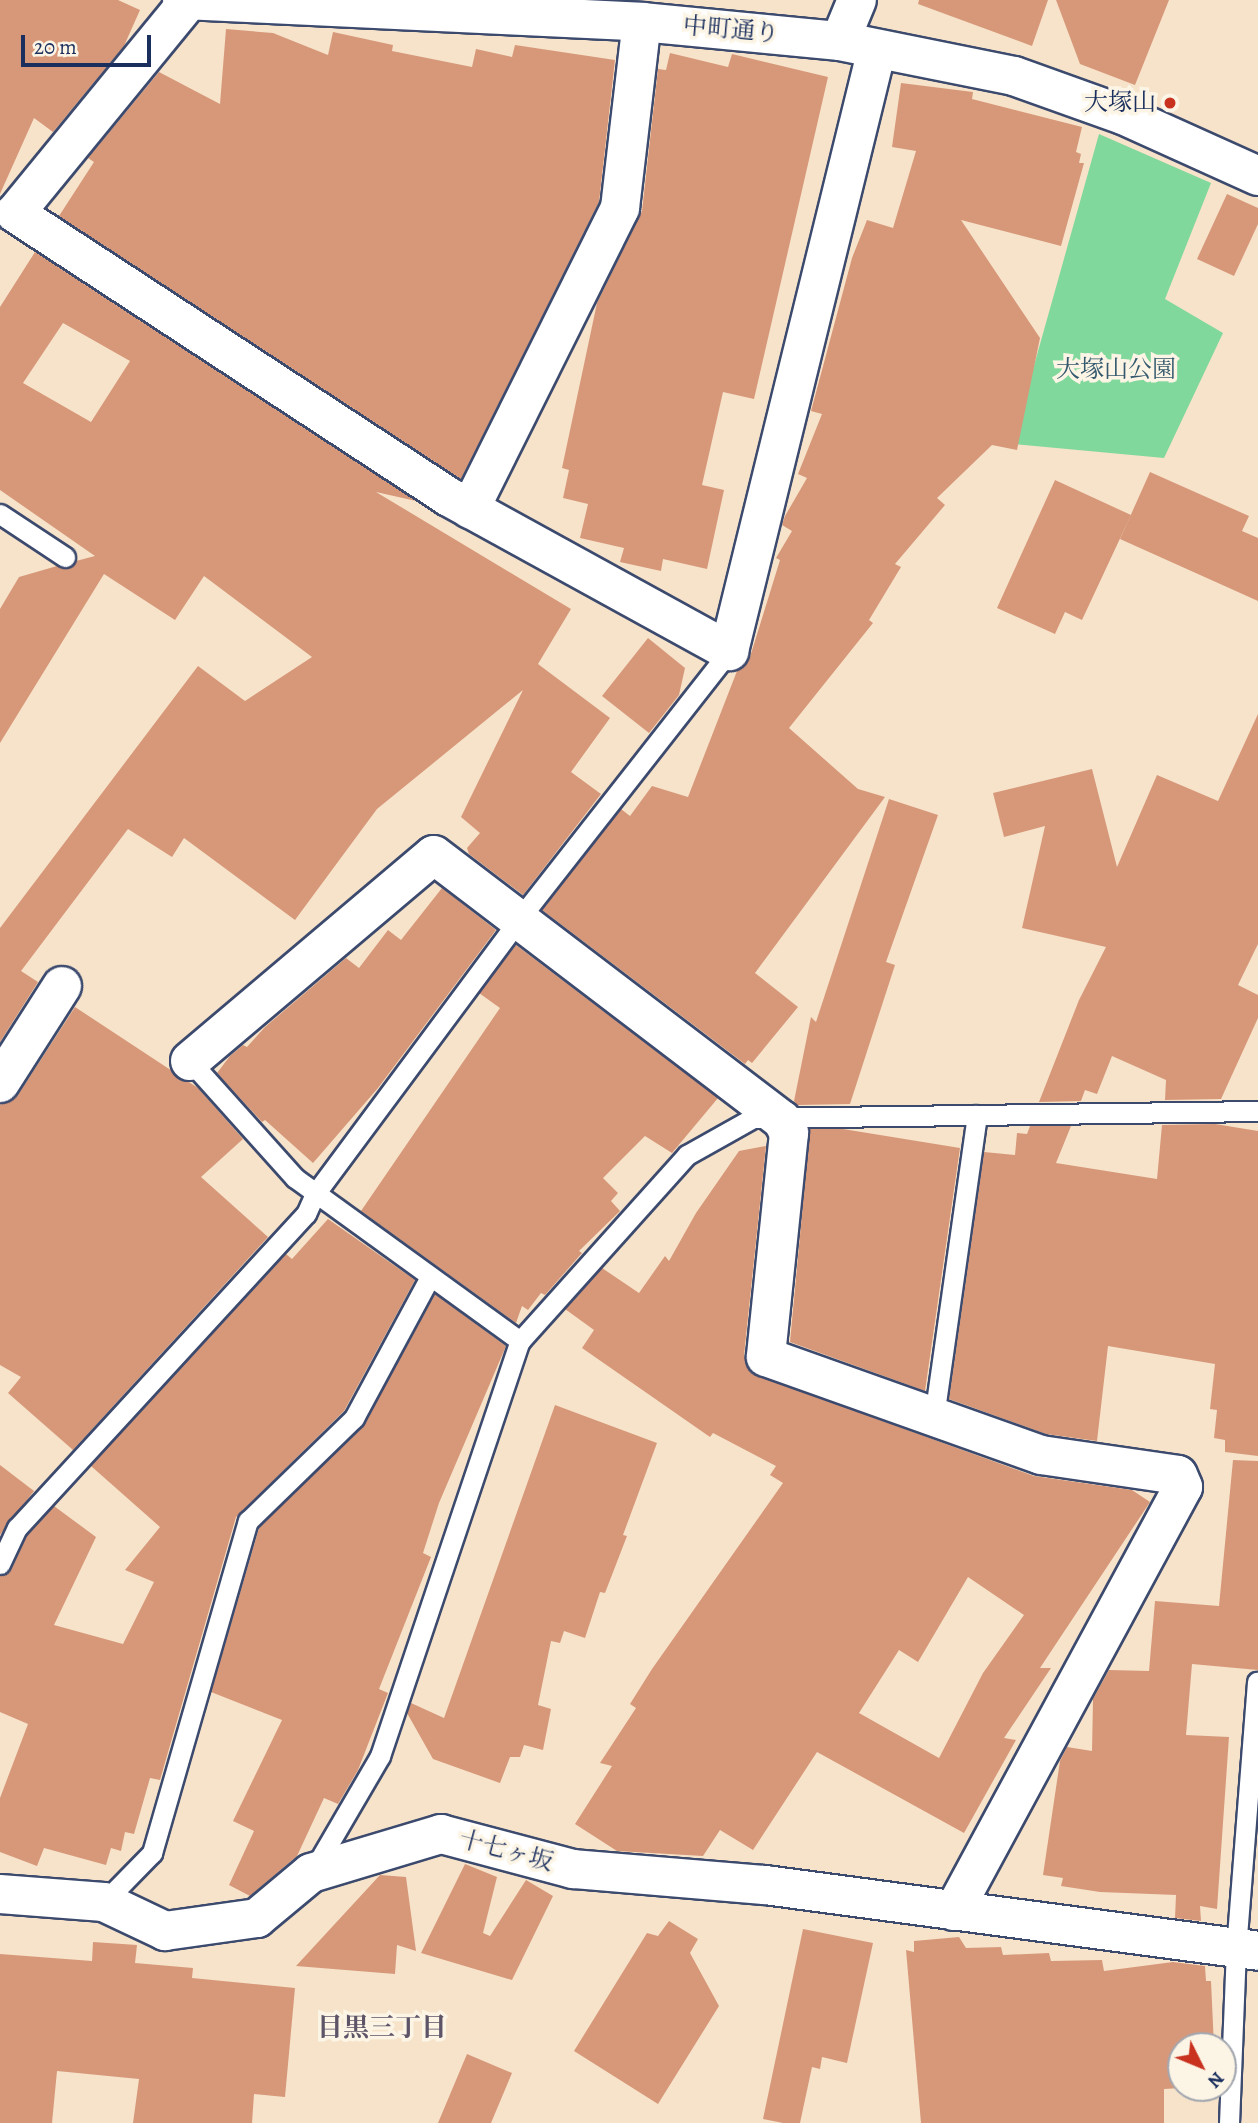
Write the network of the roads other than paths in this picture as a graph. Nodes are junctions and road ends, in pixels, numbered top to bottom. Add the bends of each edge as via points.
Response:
1 (857, 0) edge
2 (185, 1) edge
3 (642, 22) junction
4 (840, 41) junction
5 (877, 49) junction
6 (1258, 176) edge
7 (8, 220) edge
8 (470, 509) junction
9 (0, 514) edge
10 (65, 556) dead end
11 (729, 651) junction
12 (520, 918) junction
13 (62, 986) dead end
14 (190, 1061) joint
15 (0, 1083) edge
16 (1258, 1111) edge
17 (977, 1115) junction
18 (782, 1120) junction
19 (315, 1194) junction
20 (429, 1279) junction
21 (520, 1341) junction
22 (934, 1417) junction
23 (0, 1564) edge
24 (1257, 1682) edge
25 (311, 1873) junction
26 (0, 1894) edge
27 (104, 1902) junction
28 (954, 1911) junction
29 (1247, 1950) edge
30 (1229, 2123) edge

1 - 4 street
2 - 3 street, 中町通り
2 - 7 street
3 - 4 street, 中町通り
3 - 8 street via 620,208
4 - 5 street, 中町通り
5 - 6 street, 中町通り via 1014,76 1123,115
5 - 11 street
7 - 8 street
8 - 11 street
9 - 10 lane
11 - 12 lane
12 - 14 street via 435,855
12 - 18 street
12 - 19 lane
13 - 15 street
14 - 19 lane via 295,1178
16 - 17 lane
17 - 18 lane
17 - 22 lane
18 - 21 lane via 753,1118 687,1155
18 - 22 street via 789,1133 766,1357
19 - 20 lane
19 - 23 lane via 306,1214 17,1528
20 - 21 lane
20 - 27 lane via 354,1418 247,1521 152,1853
21 - 25 lane via 380,1756
22 - 28 street via 1041,1455 1178,1475 1183,1487
24 - 29 lane
25 - 27 street, 十七ヶ坂 via 257,1918 165,1931
25 - 28 street, 十七ヶ坂 via 441,1834 573,1869 765,1885
26 - 27 street, 十七ヶ坂
28 - 29 street, 十七ヶ坂
29 - 30 lane

